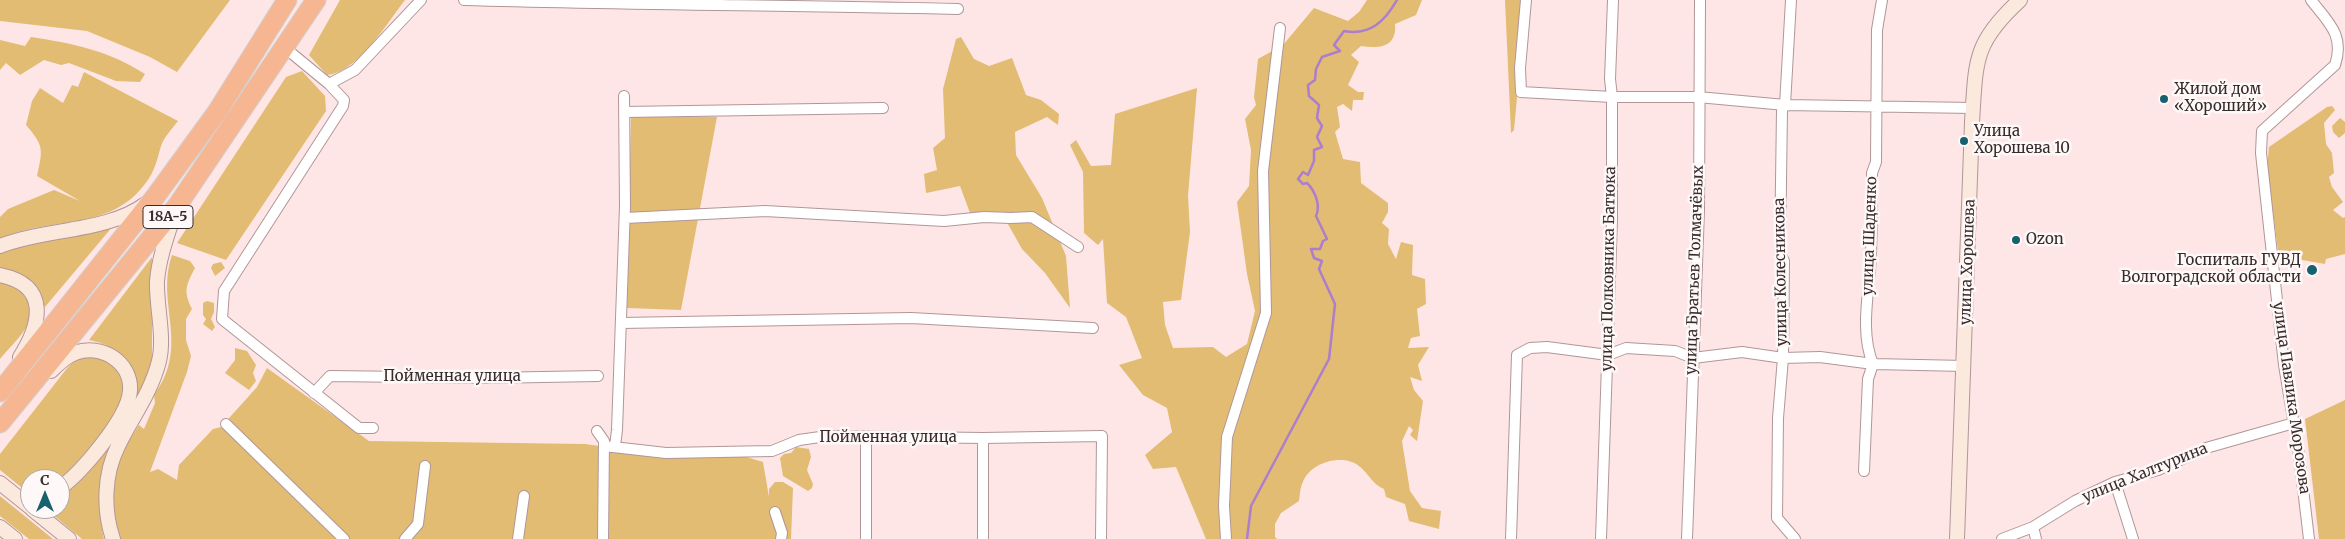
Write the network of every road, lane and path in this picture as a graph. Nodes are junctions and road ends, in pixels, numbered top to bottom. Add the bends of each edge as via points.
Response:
1 (287, 0) edge
2 (316, 0) edge
3 (421, 0) edge
4 (464, 0) edge
5 (1526, 0) edge
6 (1613, 0) edge
7 (1700, 0) edge
8 (1791, 0) edge
9 (1882, 0) edge
10 (2020, 0) edge
11 (2311, 0) edge
12 (958, 9) dead end
13 (1280, 28) dead end
14 (284, 47) junction
15 (2340, 64) edge
16 (329, 84) junction
17 (624, 96) dead end
18 (1612, 97) junction
19 (1698, 98) junction
20 (1785, 105) junction
21 (1876, 106) junction
22 (883, 108) dead end
23 (1973, 108) junction
24 (624, 112) junction
25 (155, 197) junction
26 (177, 206) junction
27 (625, 218) junction
28 (0, 246) edge
29 (1078, 247) dead end
30 (0, 275) edge
31 (621, 323) junction
32 (1093, 328) dead end
33 (1608, 355) junction
34 (1693, 358) junction
35 (1783, 358) junction
36 (1873, 364) junction
37 (1965, 366) junction
38 (598, 376) dead end
39 (0, 388) edge
40 (0, 392) edge
41 (314, 393) junction
42 (1, 422) edge
43 (2294, 423) junction
44 (226, 424) dead end
45 (373, 428) dead end
46 (597, 431) dead end
47 (866, 438) junction
48 (983, 438) junction
49 (609, 446) junction
50 (425, 466) dead end
51 (1864, 471) dead end
52 (70, 479) edge
53 (2115, 482) junction
54 (2, 485) edge
55 (20, 494) edge
56 (524, 496) dead end
57 (20, 499) edge
58 (775, 512) dead end
59 (44, 519) edge
60 (2033, 526) junction
61 (0, 527) edge
62 (15, 539) edge
63 (69, 539) edge
64 (113, 539) edge
65 (344, 539) edge
66 (406, 539) edge
67 (518, 539) edge
68 (603, 539) edge
69 (781, 539) edge
70 (866, 539) edge
71 (983, 539) edge
72 (1101, 539) edge
73 (1226, 539) edge
74 (1511, 539) edge
75 (1602, 539) edge
76 (1687, 539) edge
77 (1795, 539) edge
78 (1957, 539) edge
79 (2002, 539) edge
80 (2036, 539) edge
81 (2133, 539) edge
82 (2309, 539) edge

1 - 25 highway, 18А-5 via 217,112
2 - 14 highway, 18А-5
3 - 16 street via 355,70
4 - 12 street
5 - 18 street via 1521,92
6 - 18 street, улица Полковника Батюка
7 - 19 street, улица Братьев Толмачёвых
8 - 20 street, улица Колесникова
9 - 21 street, улица Шаденко via 1877,30
10 - 23 main road, улица Хорошева via 1991,29 1981,46
11 - 15 street, улица Павлика Морозова via 2338,35
13 - 73 street via 1263,171 1266,312 1227,437
14 - 16 street
14 - 26 highway, 18А-5
15 - 43 street, улица Павлика Морозова via 2262,131 2261,153 2284,365
16 - 41 street via 344,100 343,106 224,291 222,319
17 - 24 street
18 - 19 street
18 - 33 street, улица Полковника Батюка
19 - 20 street
19 - 34 street, улица Братьев Толмачёвых via 1699,210
20 - 21 street
20 - 35 street, улица Колесникова via 1782,110 1780,190 1780,254 1784,261
21 - 23 street
21 - 36 street, улица Шаденко via 1866,349
22 - 24 street
23 - 37 main road, улица Хорошева
24 - 27 street
25 - 28 main road via 140,208 118,217 24,237
25 - 40 highway, 18А-5
26 - 42 highway, 18А-5
26 - 64 main road via 163,246 158,280 160,359 143,404 117,448 109,475 106,503
27 - 29 street via 764,211 944,221 1032,217
27 - 31 street
30 - 39 main road via 26,287 34,295 38,308 25,348
31 - 32 street via 911,318
31 - 49 street via 617,430
33 - 34 street via 1626,348 1675,351
33 - 74 street via 1547,347 1530,348 1517,355
33 - 75 street, улица Полковника Батюка
34 - 35 street via 1742,352
34 - 76 street, улица Братьев Толмачёвых
35 - 36 street via 1820,357
35 - 77 street, улица Колесникова via 1778,418 1777,518
36 - 37 street
36 - 51 street, улица Шаденко via 1868,379
37 - 78 main road, улица Хорошева
38 - 41 street, Пойменная улица via 330,376
41 - 45 street via 358,428
42 - 52 main road via 37,384 73,353 98,351 119,360 126,370 130,391 122,417
43 - 53 street, улица Халтурина via 2206,448 2158,470
43 - 82 street, улица Павлика Морозова
44 - 65 street
46 - 49 street
47 - 48 street, Пойменная улица
47 - 49 street, Пойменная улица via 827,436 799,440 772,451 666,453
47 - 70 street
48 - 71 street
48 - 72 street, Пойменная улица via 1102,436
49 - 68 street
50 - 66 street via 418,524
53 - 60 street, улица Халтурина
53 - 81 street
54 - 55 main road
54 - 57 main road
56 - 67 street
58 - 69 street
59 - 63 main road
60 - 79 street, улица Халтурина
60 - 80 street
61 - 62 main road

